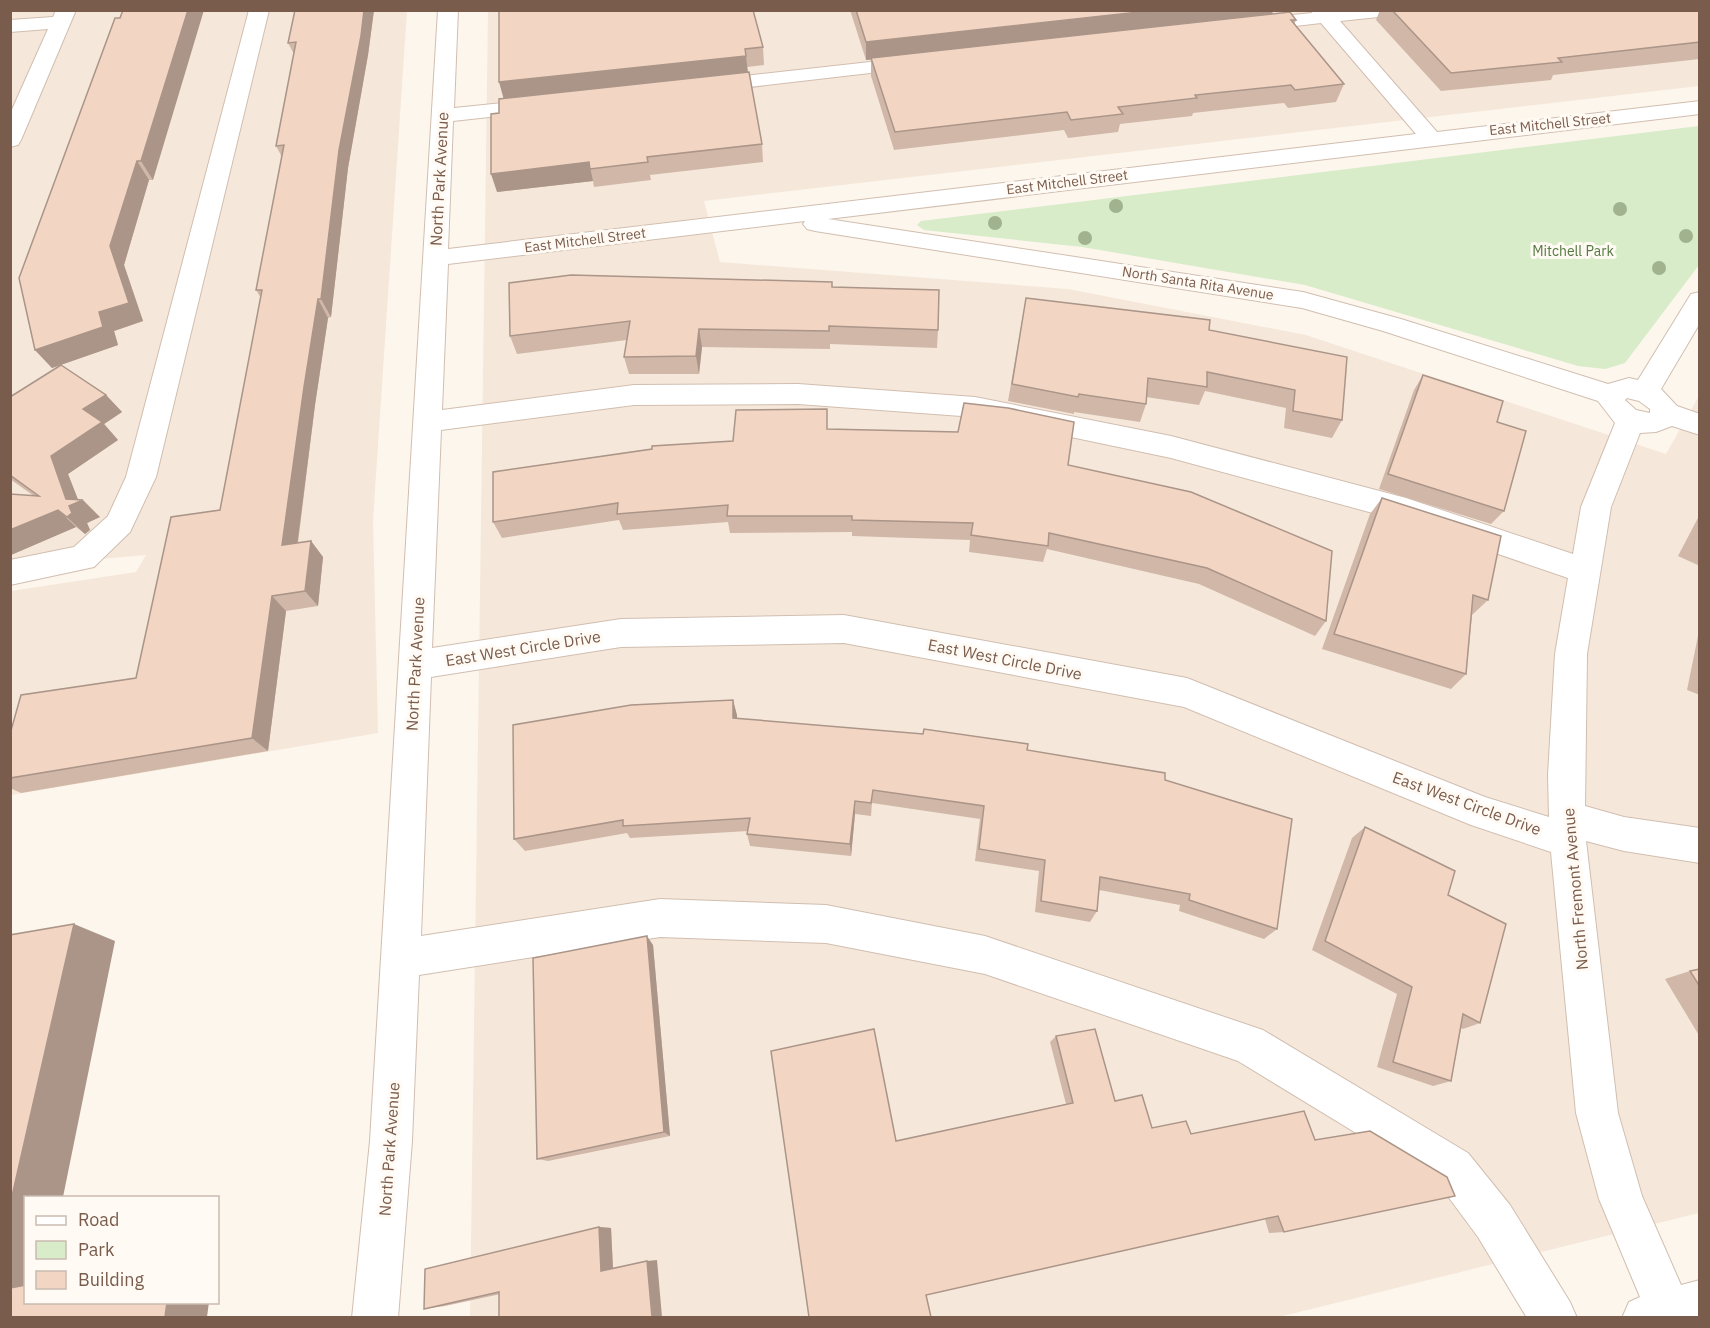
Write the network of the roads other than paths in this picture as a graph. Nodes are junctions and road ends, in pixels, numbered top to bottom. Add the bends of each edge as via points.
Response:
1 (259, 10) edge
2 (448, 10) edge
3 (1388, 10) edge
4 (1323, 14) edge
5 (63, 16) edge
6 (10, 26) edge
7 (1231, 28) edge
8 (937, 61) edge
9 (689, 88) edge
10 (560, 103) edge
11 (1700, 107) edge
12 (442, 116) junction
13 (1431, 138) junction
14 (10, 140) edge
15 (773, 218) junction
16 (435, 258) junction
17 (1700, 300) edge
18 (1638, 405) junction
19 (426, 422) junction
20 (1700, 425) edge
21 (1585, 571) junction
22 (10, 573) edge
23 (416, 665) junction
24 (1568, 830) junction
25 (1700, 846) edge
26 (399, 959) junction
27 (1671, 1312) edge
28 (375, 1317) edge
29 (1554, 1317) edge

1 - 22 street via 141,477 119,524 83,558
2 - 12 street, North Park Avenue
3 - 4 street
4 - 7 street
4 - 13 street
5 - 6 street
5 - 14 street
8 - 9 street
10 - 12 street
11 - 13 street, East Mitchell Street
12 - 16 street, North Park Avenue
13 - 15 street, East Mitchell Street
15 - 16 street, East Mitchell Street
15 - 18 street, North Santa Rita Avenue via 1304,300
16 - 19 street, North Park Avenue
17 - 18 street, North Fremont Avenue
18 - 20 street, North Santa Rita Avenue
18 - 21 street, North Fremont Avenue via 1596,507
19 - 21 street via 634,395 798,394 975,407 1171,447 1406,510
19 - 23 street, North Park Avenue
21 - 24 street, North Fremont Avenue via 1571,654
23 - 24 street, East West Circle Drive via 621,633 844,629 1187,693 1484,813
23 - 26 street, North Park Avenue
24 - 25 street, East West Circle Drive
24 - 27 street, North Fremont Avenue via 1598,1113 1621,1199
26 - 28 street, North Park Avenue via 391,1142
26 - 29 street via 660,918 826,924 985,955 1249,1044 1454,1168 1494,1221

